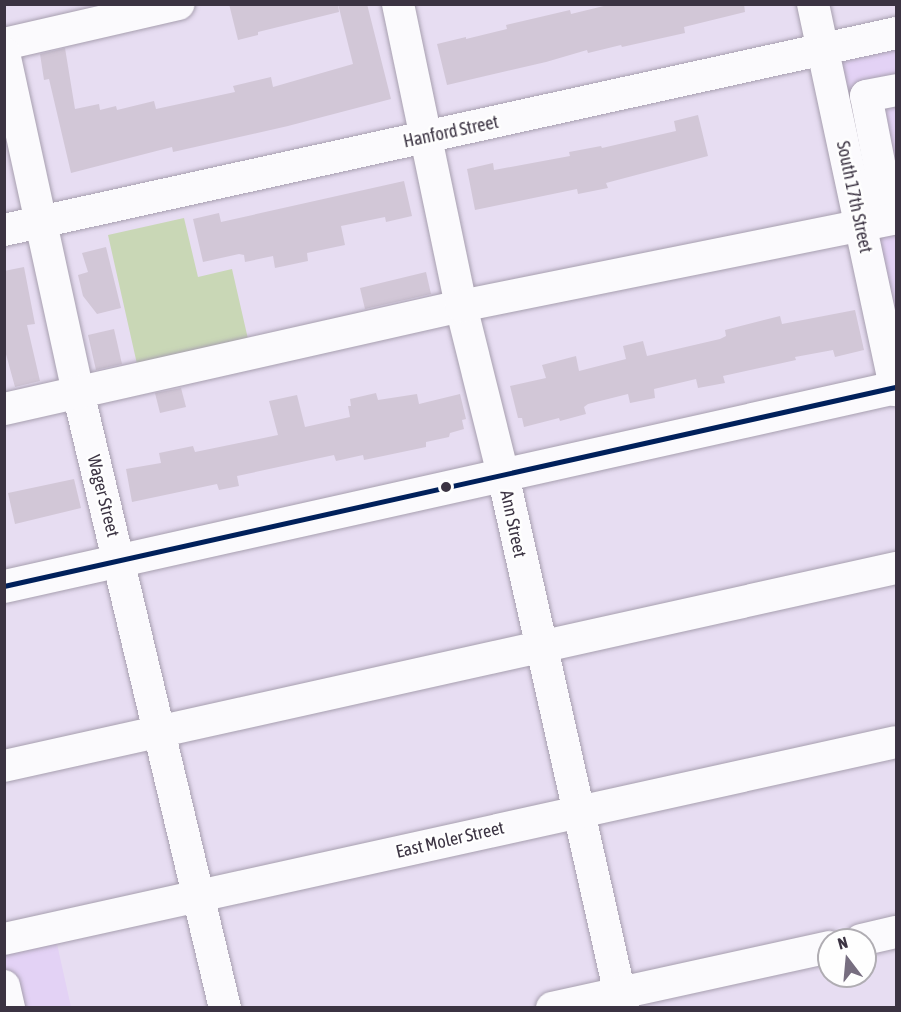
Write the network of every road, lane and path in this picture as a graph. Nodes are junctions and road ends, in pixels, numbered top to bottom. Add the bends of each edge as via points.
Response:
1 (178, 4) edge
2 (398, 4) edge
3 (813, 4) edge
4 (897, 33) edge
5 (4, 44) edge
6 (823, 50) junction
7 (4, 53) edge
8 (897, 90) edge
9 (426, 138) junction
10 (893, 218) edge
11 (39, 223) junction
12 (859, 225) junction
13 (4, 230) edge
14 (461, 306) junction
15 (896, 388) edge
16 (78, 392) junction
17 (4, 409) edge
18 (503, 475) junction
19 (118, 560) junction
20 (897, 568) edge
21 (4, 586) edge
22 (540, 646) junction
23 (160, 730) junction
24 (897, 741) edge
25 (4, 765) edge
26 (577, 812) junction
27 (200, 896) junction
28 (897, 932) edge
29 (877, 936) edge
30 (4, 939) edge
31 (817, 950) edge
32 (4, 986) edge
33 (621, 1000) edge
34 (9, 1008) edge
35 (225, 1008) edge
36 (552, 1008) edge

1 - 5 street
2 - 9 street, Ann Street
3 - 6 street, South 17th Street
4 - 6 street, Hanford Street
6 - 9 street, Hanford Street
6 - 12 street, South 17th Street
7 - 11 street, Wager Street
8 - 10 street via 866,96
9 - 11 street, Hanford Street
9 - 14 street, Ann Street
10 - 12 street
11 - 13 street, Hanford Street
11 - 16 street, Wager Street
12 - 14 street
12 - 15 street, South 17th Street
14 - 16 street
14 - 18 street, Ann Street
15 - 18 main road
16 - 17 street
16 - 19 street, Wager Street
18 - 19 main road
18 - 22 street, Ann Street
19 - 21 main road
19 - 23 street, Wager Street
20 - 22 street
22 - 23 street
22 - 26 street, Ann Street
23 - 25 street
23 - 27 street, Wager Street
24 - 26 street, East Moler Street
26 - 27 street, East Moler Street
26 - 33 street, Ann Street
27 - 30 street, East Moler Street
27 - 35 street, Wager Street
28 - 29 street
31 - 33 street
32 - 34 street
33 - 36 street

